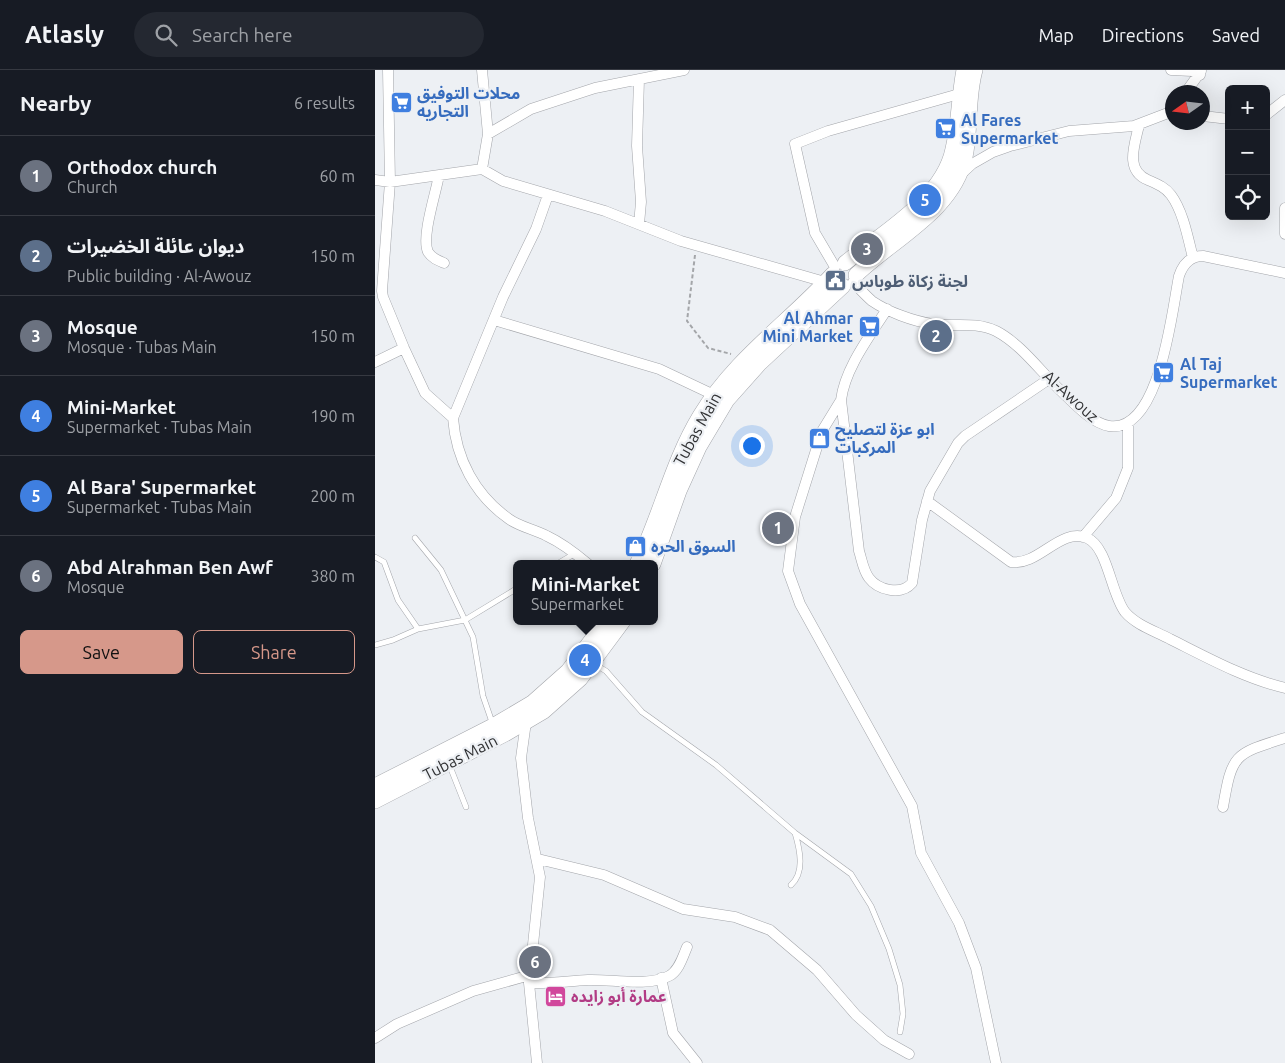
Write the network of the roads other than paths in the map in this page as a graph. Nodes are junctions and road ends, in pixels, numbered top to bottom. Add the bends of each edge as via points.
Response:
1 (388, 70) edge
2 (482, 70) edge
3 (684, 70) edge
4 (964, 70) edge
5 (975, 70) edge
6 (1171, 70) edge
7 (1201, 73) edge
8 (639, 79) junction
9 (1192, 85) edge
10 (959, 94) junction
11 (1285, 100) edge
12 (1270, 112) edge
13 (1165, 113) edge
14 (1210, 117) edge
15 (1225, 119) edge
16 (1139, 125) junction
17 (488, 134) junction
18 (482, 169) junction
19 (439, 175) junction
20 (959, 177) junction
21 (375, 180) edge
22 (390, 182) junction
23 (548, 195) junction
24 (1285, 208) edge
25 (639, 224) junction
26 (1285, 234) edge
27 (1193, 258) junction
28 (444, 263) dead end
29 (835, 271) junction
30 (1285, 273) edge
31 (851, 281) junction
32 (379, 290) edge
33 (887, 309) junction
34 (493, 320) junction
35 (404, 348) junction
36 (375, 362) edge
37 (1049, 379) junction
38 (714, 395) junction
39 (841, 400) junction
40 (453, 418) junction
41 (1128, 423) junction
42 (927, 501) junction
43 (1083, 537) junction
44 (415, 538) dead end
45 (575, 553) junction
46 (375, 557) edge
47 (564, 560) edge
48 (583, 560) edge
49 (638, 560) edge
50 (654, 560) edge
51 (513, 591) edge
52 (465, 620) junction
53 (604, 625) edge
54 (620, 625) edge
55 (417, 628) junction
56 (375, 645) edge
57 (594, 663) junction
58 (1285, 688) edge
59 (523, 717) junction
60 (493, 726) junction
61 (1285, 738) edge
62 (449, 763) junction
63 (375, 786) edge
64 (375, 801) edge
65 (466, 807) dead end
66 (1223, 807) dead end
67 (795, 833) junction
68 (537, 859) junction
69 (791, 885) dead end
70 (687, 947) dead end
71 (661, 978) junction
72 (529, 979) junction
73 (900, 1032) dead end
74 (375, 1038) edge
75 (909, 1054) dead end
76 (537, 1063) edge
77 (697, 1063) edge
78 (996, 1063) edge

1 - 22 street
2 - 17 street
3 - 8 street
4 - 10 main road, Tubas Main
5 - 20 main road, Tubas Main via 965,158
6 - 7 street
7 - 9 street
8 - 17 street via 595,88 531,109
8 - 25 street
10 - 29 main road, Tubas Main via 953,150 936,185 908,214
10 - 29 street via 828,131 795,144 815,232
11 - 12 street
13 - 16 street
14 - 15 street
16 - 20 street via 1077,130 1028,140 993,152 972,164
16 - 27 street via 1134,167 1139,175 1163,187 1172,196
17 - 18 street
18 - 19 street
18 - 23 street via 503,181
19 - 22 street
19 - 28 street via 425,238 427,251
20 - 31 main road, Tubas Main via 948,194 919,223
21 - 22 street
22 - 32 street
23 - 25 street
23 - 34 street
24 - 26 street
25 - 29 street via 696,246
27 - 30 street via 1211,257
27 - 41 street via 1183,265 1179,276 1157,381 1145,405
29 - 31 main road via 835,281
29 - 38 main road, Tubas Main via 747,356
31 - 33 street, Al-Awouz
31 - 50 main road, Tubas Main via 759,364 727,400 699,447 679,491
32 - 35 street
33 - 37 street, Al-Awouz via 932,324 976,325 996,331
33 - 39 street via 851,369 842,388
34 - 38 street via 659,369
34 - 40 street
35 - 36 street
35 - 40 street via 425,393
37 - 41 street, Al-Awouz via 1098,422 1114,426
37 - 42 street via 961,439 940,471
38 - 49 main road, Tubas Main via 687,439
39 - 42 street via 859,551 864,570 875,584 901,591 912,583
39 - 78 street via 822,430 795,517 787,571 801,604 912,806 921,853 959,923 976,968
40 - 45 street via 455,440 465,468 489,501 509,519
41 - 43 street via 1128,468 1116,498
42 - 43 street via 1011,562 1028,561 1068,538
43 - 58 street via 1095,544 1121,606 1136,622 1245,676
44 - 52 lane via 441,570
45 - 47 lane
45 - 48 street
46 - 55 lane via 384,562 398,600
51 - 52 lane
52 - 55 lane
52 - 60 lane via 473,637 483,696
53 - 59 main road, Tubas Main via 568,671
54 - 57 main road, Tubas Main
55 - 56 lane
57 - 59 main road, Tubas Main via 562,696
57 - 67 lane via 606,671 642,712 716,765
59 - 60 main road, Tubas Main
59 - 62 main road, Tubas Main
59 - 68 street via 521,758
60 - 63 main road, Tubas Main
61 - 66 street via 1247,750 1237,759 1230,770
62 - 64 main road, Tubas Main
62 - 65 lane
67 - 69 lane via 800,870 799,879
67 - 73 lane via 851,874 871,906 889,949 899,985 903,1014
68 - 72 street via 540,891
68 - 75 street via 605,875 683,909 735,917 771,930 817,970 877,1034
70 - 71 street via 676,969
71 - 72 street via 641,982 601,980 564,984
71 - 77 street via 673,1033
72 - 74 street via 473,991 397,1024
72 - 76 street

